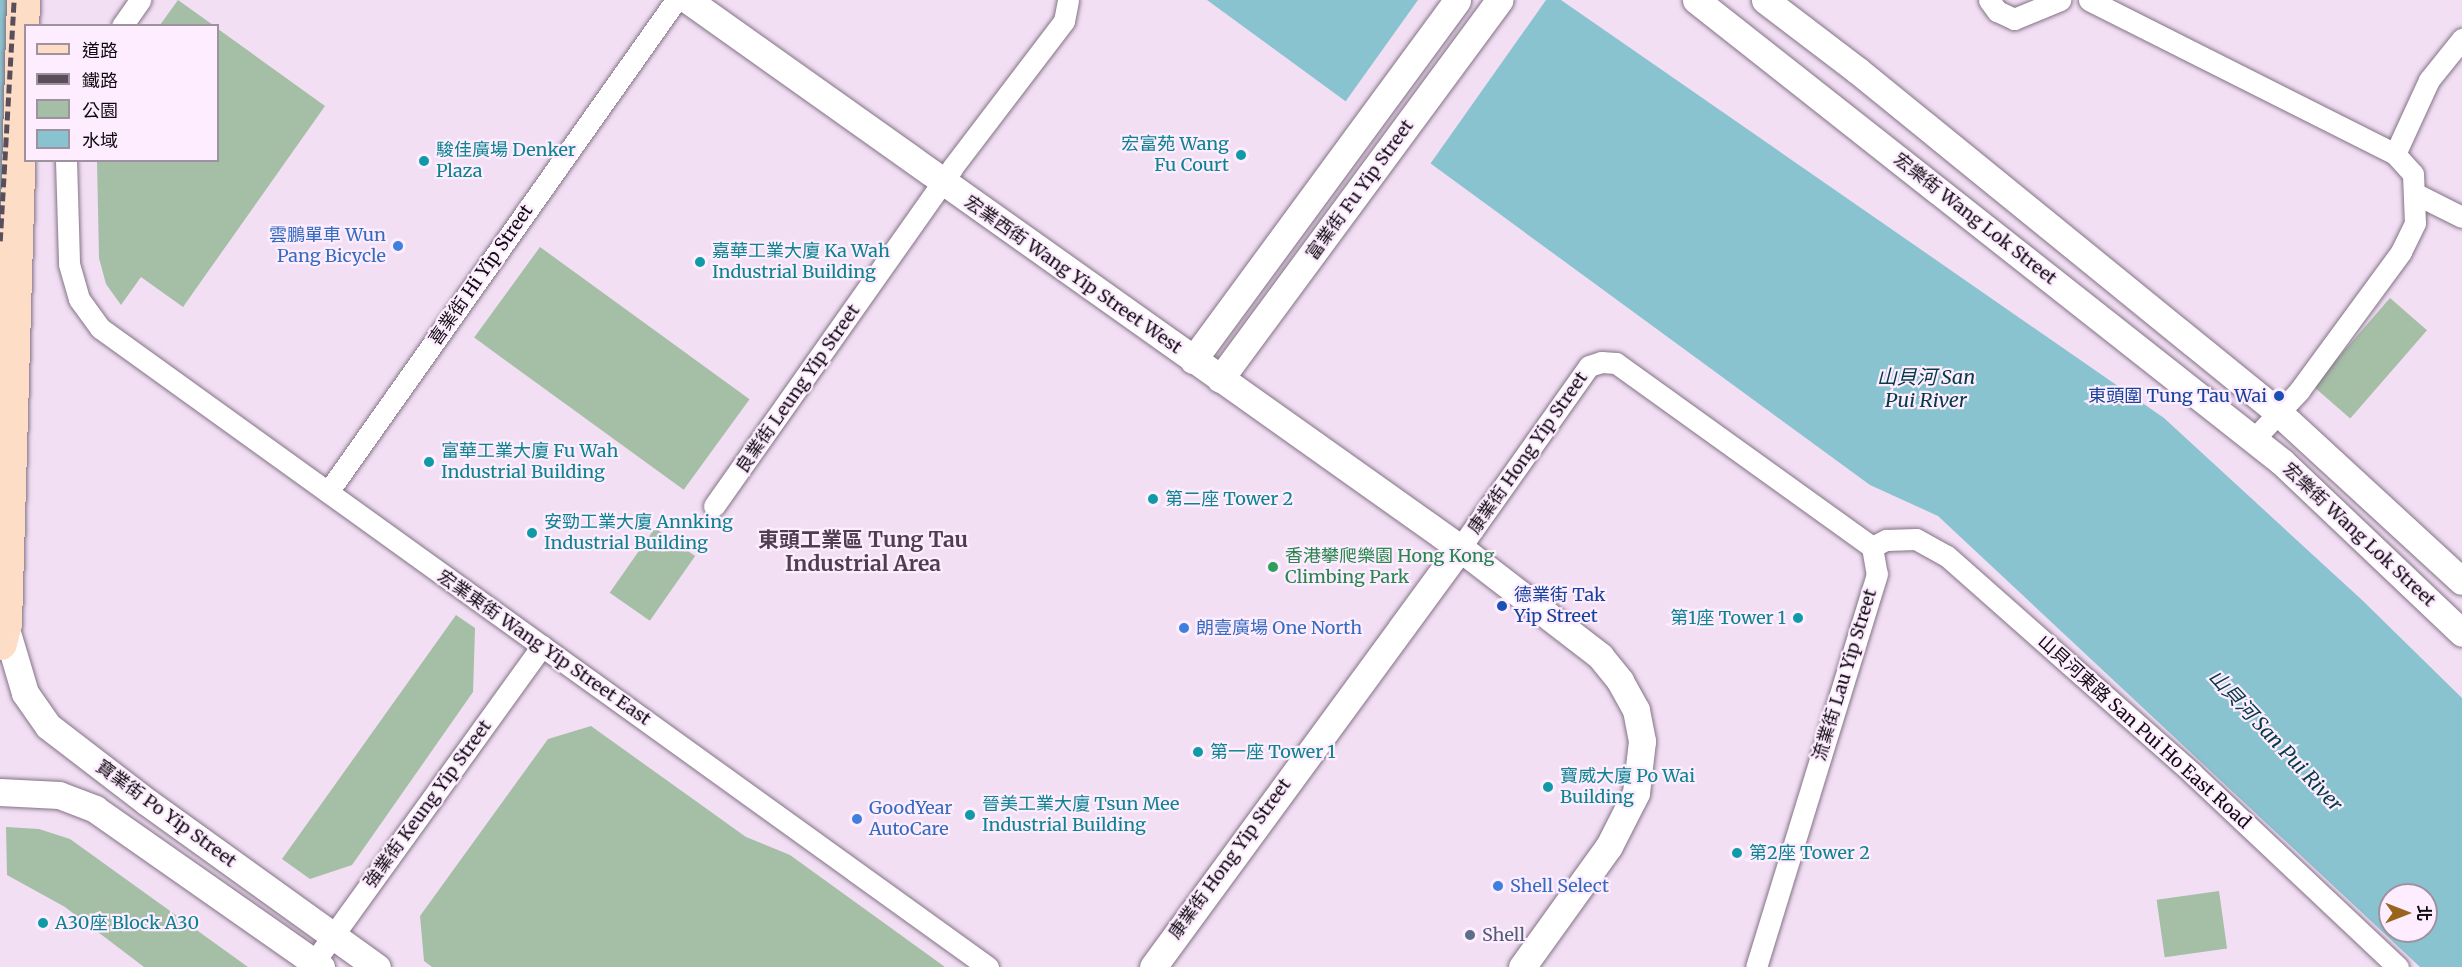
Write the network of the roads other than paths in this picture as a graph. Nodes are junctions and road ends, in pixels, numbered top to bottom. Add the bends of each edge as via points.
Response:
1 (23, 0) edge
2 (140, 0) edge
3 (676, 0) edge
4 (688, 0) edge
5 (1068, 0) edge
6 (1457, 0) edge
7 (1499, 0) edge
8 (1696, 0) edge
9 (1765, 0) edge
10 (1989, 0) edge
11 (2060, 0) edge
12 (2089, 0) edge
13 (123, 24) edge
14 (2462, 39) edge
15 (2395, 154) junction
16 (66, 162) edge
17 (942, 183) junction
18 (2416, 194) junction
19 (2462, 217) edge
20 (1193, 360) junction
21 (1220, 379) junction
22 (2279, 413) junction
23 (2254, 439) junction
24 (328, 492) junction
25 (714, 506) dead end
26 (1872, 547) junction
27 (1460, 548) junction
28 (2462, 581) edge
29 (2, 627) edge
30 (2462, 633) edge
31 (542, 646) junction
32 (0, 792) edge
33 (334, 933) junction
34 (317, 964) edge
35 (377, 967) edge
36 (988, 967) edge
37 (1152, 967) edge
38 (1522, 967) edge
39 (1756, 967) edge
40 (2398, 967) edge

1 - 29 main road
2 - 13 street
3 - 24 street, 喜業街 Hi Yip Street
4 - 17 street, 宏業西街 Wang Yip Street West
5 - 17 street, 良業街 Leung Yip Street via 1064,21
6 - 20 street, 富業街 Fu Yip Street
7 - 21 street, 富業街 Fu Yip Street
8 - 23 street, 宏樂街 Wang Lok Street
9 - 22 street, 宏樂街 Wang Lok Street via 1866,77
10 - 11 street via 1997,11 2014,19
12 - 15 street
14 - 15 street via 2429,80
15 - 18 street via 2413,174
16 - 24 street, 宏業東街 Wang Yip Street East via 69,264 79,298 99,328
17 - 20 street, 宏業西街 Wang Yip Street West
17 - 25 street, 良業街 Leung Yip Street
18 - 19 street
18 - 22 street via 2415,223 2401,252
20 - 21 street, 宏業西街 Wang Yip Street West
21 - 27 street, 宏業西街 Wang Yip Street West
22 - 23 street
22 - 28 street, 宏樂街 Wang Lok Street
23 - 30 street, 宏樂街 Wang Lok Street
24 - 31 street, 宏業東街 Wang Yip Street East
26 - 27 street, 康業街 Hong Yip Street via 1608,363 1589,366
26 - 39 street, 流業街 Lau Yip Street via 1876,573
26 - 40 street, 山貝河東路 San Pui Ho East Road via 1886,540 1916,539 1947,556 2192,773
27 - 37 street, 康業街 Hong Yip Street
27 - 38 street via 1600,656 1636,710 1642,741 1636,793 1626,819
29 - 33 street, 寶業街 Po Yip Street via 25,693 48,726 147,802
31 - 33 street, 強業街 Keung Yip Street
31 - 36 street, 宏業東街 Wang Yip Street East
32 - 34 street, 寶業街 Po Yip Street via 59,795 94,809
33 - 34 street, 強業街 Keung Yip Street
33 - 35 street, 寶業街 Po Yip Street

